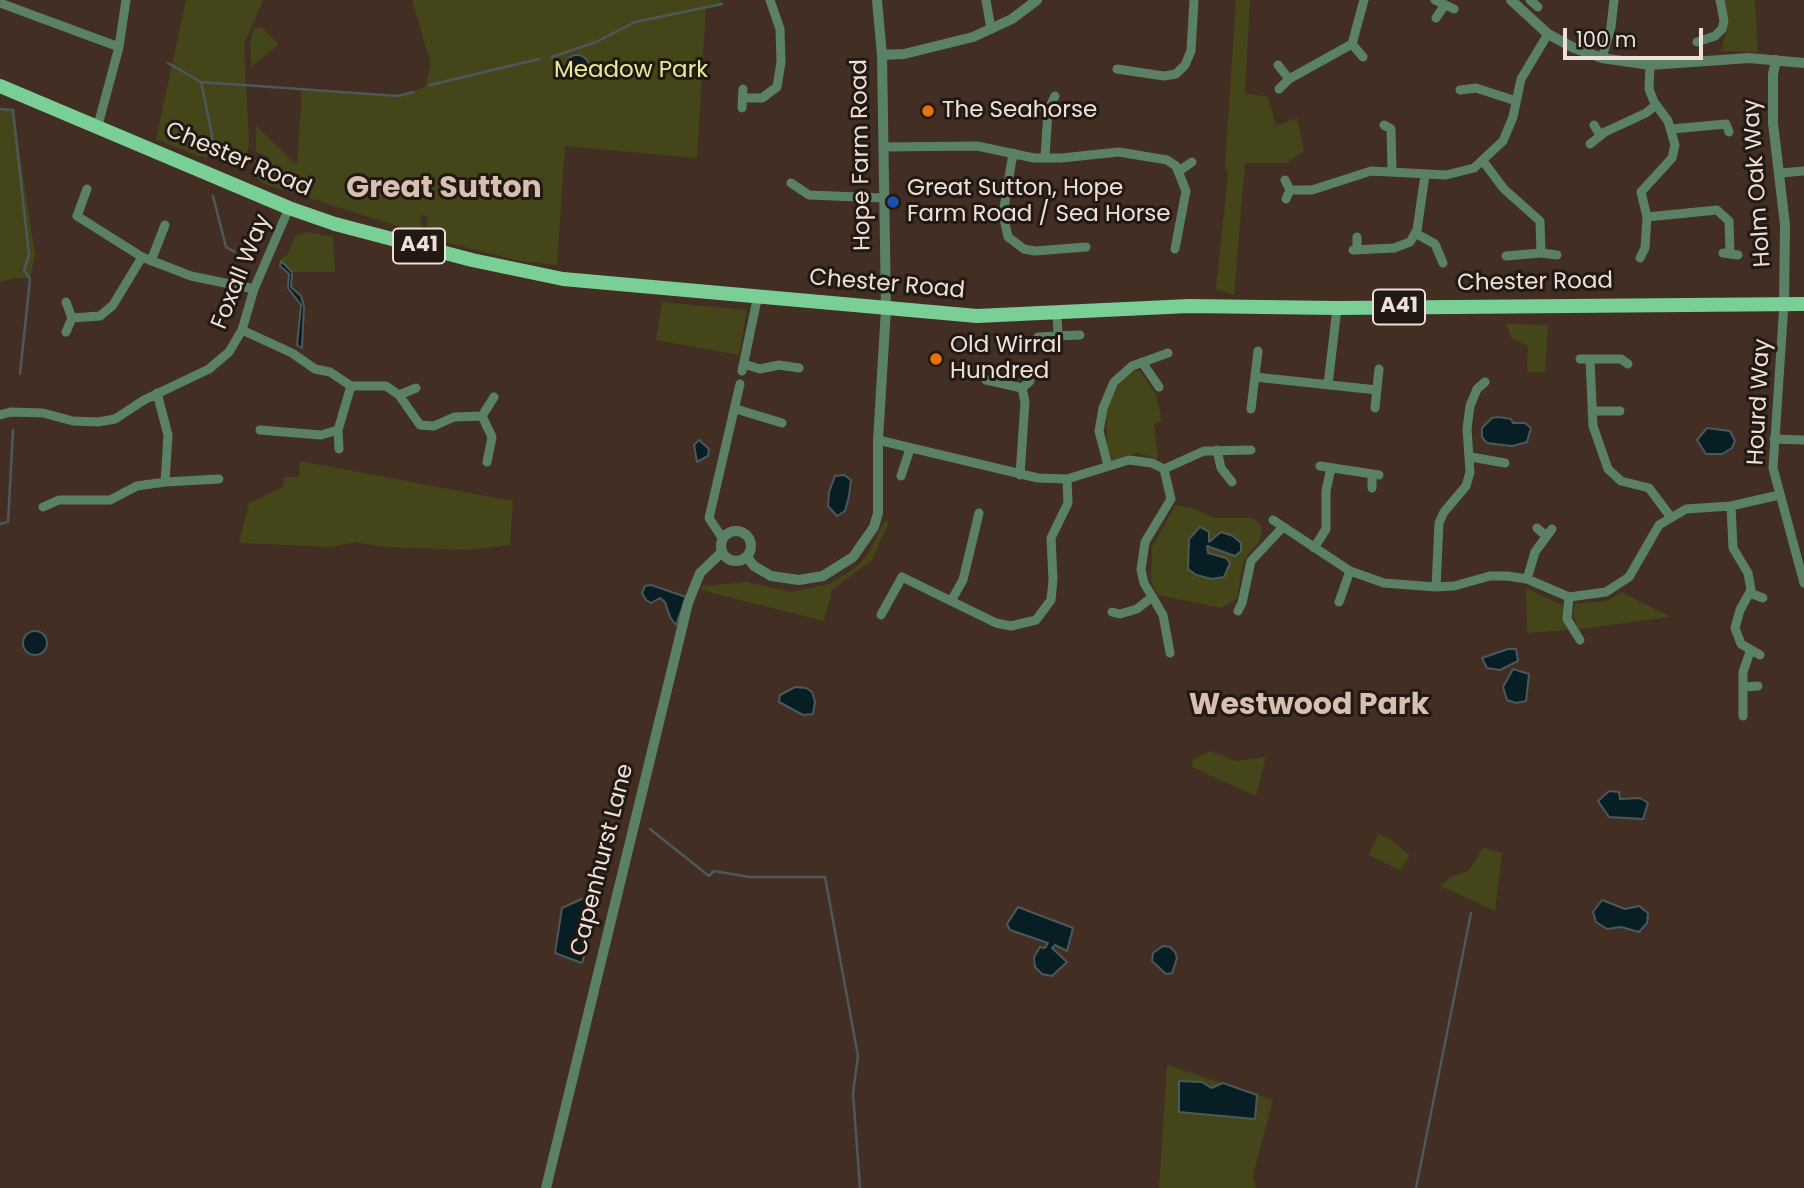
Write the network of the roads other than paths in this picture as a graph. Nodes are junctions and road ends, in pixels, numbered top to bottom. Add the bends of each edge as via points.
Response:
1 (126, 0) edge
2 (770, 0) edge
3 (877, 0) edge
4 (986, 0) edge
5 (1037, 0) edge
6 (1194, 0) edge
7 (1364, 0) edge
8 (1511, 0) edge
9 (1614, 0) edge
10 (1720, 0) edge
11 (0, 3) edge
12 (1439, 3) edge
13 (1454, 9) dead end
14 (1436, 18) dead end
15 (991, 29) junction
16 (1548, 34) junction
17 (1697, 42) dead end
18 (1352, 44) junction
19 (119, 47) junction
20 (882, 55) junction
21 (1363, 57) dead end
22 (1602, 58) junction
23 (1776, 60) junction
24 (1804, 63) edge
25 (1278, 65) dead end
26 (1650, 65) junction
27 (1117, 69) dead end
28 (1471, 76) dead end
29 (1290, 79) junction
30 (0, 86) edge
31 (1476, 88) junction
32 (1279, 89) dead end
33 (1460, 90) dead end
34 (1055, 96) dead end
35 (743, 98) dead end
36 (1516, 101) junction
37 (1656, 105) junction
38 (1039, 106) dead end
39 (1049, 109) junction
40 (1728, 123) dead end
41 (98, 125) junction
42 (1391, 125) dead end
43 (1594, 125) dead end
44 (1671, 129) junction
45 (1600, 135) junction
46 (1590, 144) dead end
47 (884, 147) junction
48 (1013, 153) junction
49 (1045, 158) junction
50 (1483, 161) junction
51 (1192, 162) dead end
52 (1392, 170) junction
53 (1804, 170) edge
54 (1179, 171) junction
55 (1780, 173) junction
56 (1425, 175) junction
57 (1285, 180) dead end
58 (791, 183) dead end
59 (87, 188) dead end
60 (883, 198) junction
61 (289, 208) junction
62 (1647, 217) junction
63 (165, 225) dead end
64 (1170, 225) dead end
65 (1180, 229) junction
66 (1415, 233) junction
67 (1357, 237) dead end
68 (1086, 246) dead end
69 (1175, 249) dead end
70 (1541, 253) junction
71 (1730, 254) dead end
72 (1557, 255) dead end
73 (1506, 256) dead end
74 (1640, 258) dead end
75 (146, 259) junction
76 (1443, 263) dead end
77 (254, 289) junction
78 (758, 295) junction
79 (66, 302) dead end
80 (1784, 304) junction
81 (1804, 304) edge
82 (1337, 308) junction
83 (886, 309) junction
84 (1058, 313) junction
85 (72, 318) junction
86 (242, 330) junction
87 (65, 332) dead end
88 (1080, 335) dead end
89 (1058, 336) junction
90 (1038, 337) dead end
91 (1258, 351) dead end
92 (1168, 353) dead end
93 (1142, 362) junction
94 (1628, 364) dead end
95 (799, 368) dead end
96 (1379, 369) dead end
97 (1255, 377) junction
98 (986, 380) dead end
99 (1030, 381) dead end
100 (1486, 382) dead end
101 (740, 384) dead end
102 (1328, 385) junction
103 (351, 386) junction
104 (1159, 387) dead end
105 (416, 388) dead end
106 (1022, 388) junction
107 (1377, 390) junction
108 (157, 393) junction
109 (399, 396) junction
110 (494, 397) dead end
111 (1375, 408) dead end
112 (736, 409) junction
113 (1251, 409) dead end
114 (1592, 411) junction
115 (0, 415) edge
116 (1616, 415) dead end
117 (482, 416) junction
118 (782, 423) dead end
119 (260, 430) dead end
120 (338, 430) junction
121 (1774, 439) junction
122 (878, 440) junction
123 (1804, 440) edge
124 (339, 449) dead end
125 (910, 449) junction
126 (1217, 450) junction
127 (1251, 450) dead end
128 (1471, 457) junction
129 (486, 462) dead end
130 (1505, 463) dead end
131 (1108, 466) junction
132 (1320, 466) dead end
133 (1331, 468) junction
134 (1164, 469) junction
135 (1020, 475) junction
136 (901, 476) dead end
137 (219, 479) dead end
138 (1067, 479) junction
139 (165, 482) junction
140 (1232, 482) dead end
141 (1372, 488) dead end
142 (49, 491) dead end
143 (1779, 495) junction
144 (59, 500) junction
145 (1731, 506) junction
146 (43, 507) dead end
147 (979, 513) dead end
148 (1670, 516) junction
149 (1273, 520) dead end
150 (1283, 527) junction
151 (1537, 528) dead end
152 (723, 539) junction
153 (1314, 548) junction
154 (722, 552) junction
155 (747, 557) junction
156 (1803, 564) edge
157 (1350, 571) junction
158 (1527, 579) junction
159 (1804, 583) edge
160 (1436, 587) junction
161 (1750, 593) junction
162 (1153, 597) junction
163 (1569, 597) junction
164 (1763, 598) dead end
165 (951, 601) junction
166 (1339, 602) dead end
167 (1243, 607) dead end
168 (881, 615) dead end
169 (1117, 615) dead end
170 (1574, 637) dead end
171 (1170, 653) dead end
172 (1758, 686) dead end
173 (1744, 687) junction
174 (1743, 716) dead end
175 (546, 1188) edge

1 - 19 street
2 - 35 street via 780,29 777,87 762,98
3 - 20 street, Hope Farm Road
4 - 15 street
5 - 15 street
6 - 27 street via 1191,51 1176,74
7 - 18 street
8 - 16 street
9 - 22 street
10 - 17 street via 1722,29
11 - 19 street
12 - 13 street
12 - 14 street
15 - 20 street via 942,46
16 - 22 street
16 - 36 street via 1526,69
18 - 21 street
18 - 29 street
19 - 41 street
20 - 47 street, Hope Farm Road
22 - 26 street
23 - 24 street
23 - 26 street
23 - 55 street, Holm Oak Way via 1773,123
25 - 29 street
26 - 37 street via 1649,89
28 - 31 street
29 - 32 street
30 - 41 main road, Chester Road / A41
31 - 33 street
31 - 36 street
34 - 39 street
36 - 50 street via 1503,141
37 - 44 street
37 - 45 street
38 - 39 street
39 - 49 street
40 - 44 street
41 - 61 main road, Chester Road / A41
42 - 52 street
43 - 45 street
44 - 62 street via 1672,158 1641,192
45 - 46 street
47 - 48 street via 961,145
47 - 60 street, Hope Farm Road
48 - 49 street
48 - 68 street via 1003,214 1008,237 1035,251
49 - 54 street via 1136,152 1167,160
50 - 56 street via 1459,173
50 - 70 street via 1504,189 1540,221
51 - 54 street
52 - 56 street
52 - 57 street via 1362,172 1288,194
53 - 55 street
54 - 65 street via 1186,191
55 - 80 street, Holm Oak Way
56 - 66 street
58 - 60 street via 809,195
59 - 75 street via 77,216
60 - 83 street, Hope Farm Road
61 - 77 street, Foxall Way
61 - 78 main road, Chester Road / A41 via 517,271
62 - 71 street via 1717,210 1730,221
62 - 74 street
63 - 75 street
64 - 65 street
65 - 69 street
66 - 67 street via 1410,242 1394,248 1355,250
66 - 76 street via 1435,244
70 - 72 street
70 - 73 street
75 - 77 street via 191,276
75 - 85 street via 100,316
77 - 86 street, Foxall Way
78 - 83 main road, Chester Road / A41
78 - 95 street via 743,367
79 - 85 street
80 - 81 main road, Chester Road / A41
80 - 82 main road, Chester Road / A41
80 - 121 street, Hourd Way
82 - 84 main road, Chester Road / A41 via 1189,306
82 - 102 street
83 - 84 main road, Chester Road / A41 via 978,316
83 - 122 street, Hope Farm Road
84 - 89 street
85 - 87 street
86 - 103 street
86 - 108 street, Foxall Way via 229,352 209,369
88 - 89 street
89 - 90 street
91 - 97 street
92 - 93 street
93 - 104 street
93 - 131 street via 1114,382 1103,408 1099,431
94 - 114 street via 1620,359 1585,359
96 - 107 street
97 - 102 street
97 - 113 street
98 - 106 street
99 - 106 street
100 - 128 street via 1477,389 1470,406
101 - 112 street
102 - 107 street
103 - 109 street via 386,386
103 - 120 street
105 - 109 street
106 - 135 street
107 - 111 street
108 - 115 street, Foxall Way via 122,415 97,422 43,413
108 - 139 street via 168,435
109 - 117 street via 420,425
110 - 117 street
112 - 118 street
112 - 152 street via 709,518
114 - 116 street
114 - 148 street via 1600,451 1614,477 1648,488
117 - 129 street via 492,437
119 - 120 street via 284,438
120 - 124 street
121 - 123 street
121 - 143 street, Hourd Way via 1773,468
122 - 125 street
122 - 155 street, Hope Farm Road via 878,513 853,557 824,576 799,580 771,576
125 - 135 street
125 - 136 street
126 - 127 street
126 - 134 street via 1203,451
126 - 140 street via 1221,468
128 - 130 street
128 - 160 street via 1466,486 1440,523
131 - 134 street via 1129,460
131 - 138 street
132 - 133 street
133 - 141 street via 1376,475
133 - 153 street via 1326,528
134 - 162 street via 1171,499 1142,553 1144,583
135 - 138 street
137 - 139 street
138 - 165 street via 1068,503 1051,538 1053,589 1045,611 1036,620 1011,626
139 - 144 street via 137,486 110,500
142 - 144 street
143 - 145 street
143 - 156 street, Hourd Way
144 - 146 street
145 - 148 street via 1686,509
145 - 161 street via 1733,548 1748,573
147 - 165 street via 962,580
148 - 163 street via 1659,525 1629,577 1606,592
149 - 150 street
150 - 153 street
150 - 167 street via 1251,561
151 - 158 street via 1548,532 1535,552
152 - 154 street
152 - 155 street via 733,531 744,533 751,547
153 - 157 street
154 - 155 street via 733,561
154 - 175 street, Capenhurst Lane via 700,573 688,603
156 - 159 street, Hourd Way
157 - 160 street via 1384,583
157 - 166 street
158 - 160 street via 1490,576
158 - 163 street
161 - 164 street
161 - 173 street via 1735,628 1741,644 1755,653 1743,672
162 - 169 street
162 - 171 street via 1167,630
163 - 170 street via 1567,619
165 - 168 street via 902,577
172 - 173 street
173 - 174 street

